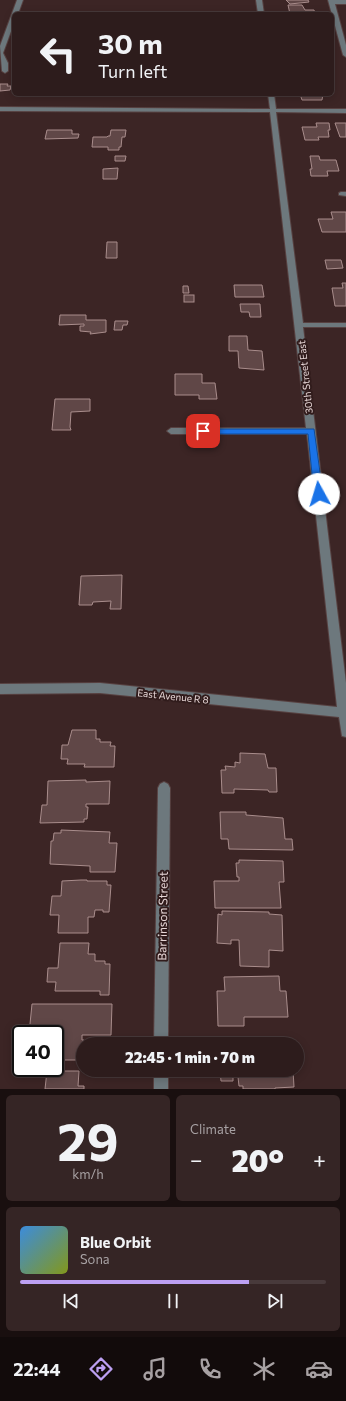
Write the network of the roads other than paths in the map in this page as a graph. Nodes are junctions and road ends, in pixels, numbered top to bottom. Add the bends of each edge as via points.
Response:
1 (20, 0) edge
2 (259, 0) edge
3 (331, 1) edge
4 (346, 2) edge
5 (15, 12) edge
6 (261, 12) edge
7 (12, 20) edge
8 (346, 54) edge
9 (5, 71) dead end
10 (271, 96) edge
11 (0, 109) edge
12 (273, 110) junction
13 (346, 110) edge
14 (346, 324) edge
15 (299, 325) junction
16 (172, 431) dead end
17 (312, 431) junction
18 (0, 689) edge
19 (345, 713) edge
20 (346, 732) edge
21 (164, 788) dead end
22 (161, 1037) edge
23 (161, 1077) edge
24 (161, 1089) edge

1 - 5 street
2 - 6 street
3 - 4 street
3 - 8 street
7 - 9 street via 0,53
10 - 12 street, 30th Street East
11 - 12 street
12 - 13 street
12 - 15 street, 30th Street East
14 - 15 street
15 - 17 street, 30th Street East
16 - 17 street
17 - 19 street, 30th Street East
18 - 19 street, East Avenue R 8 via 100,688
19 - 20 street, 30th Street East
21 - 22 street, Barrinson Street
23 - 24 street

